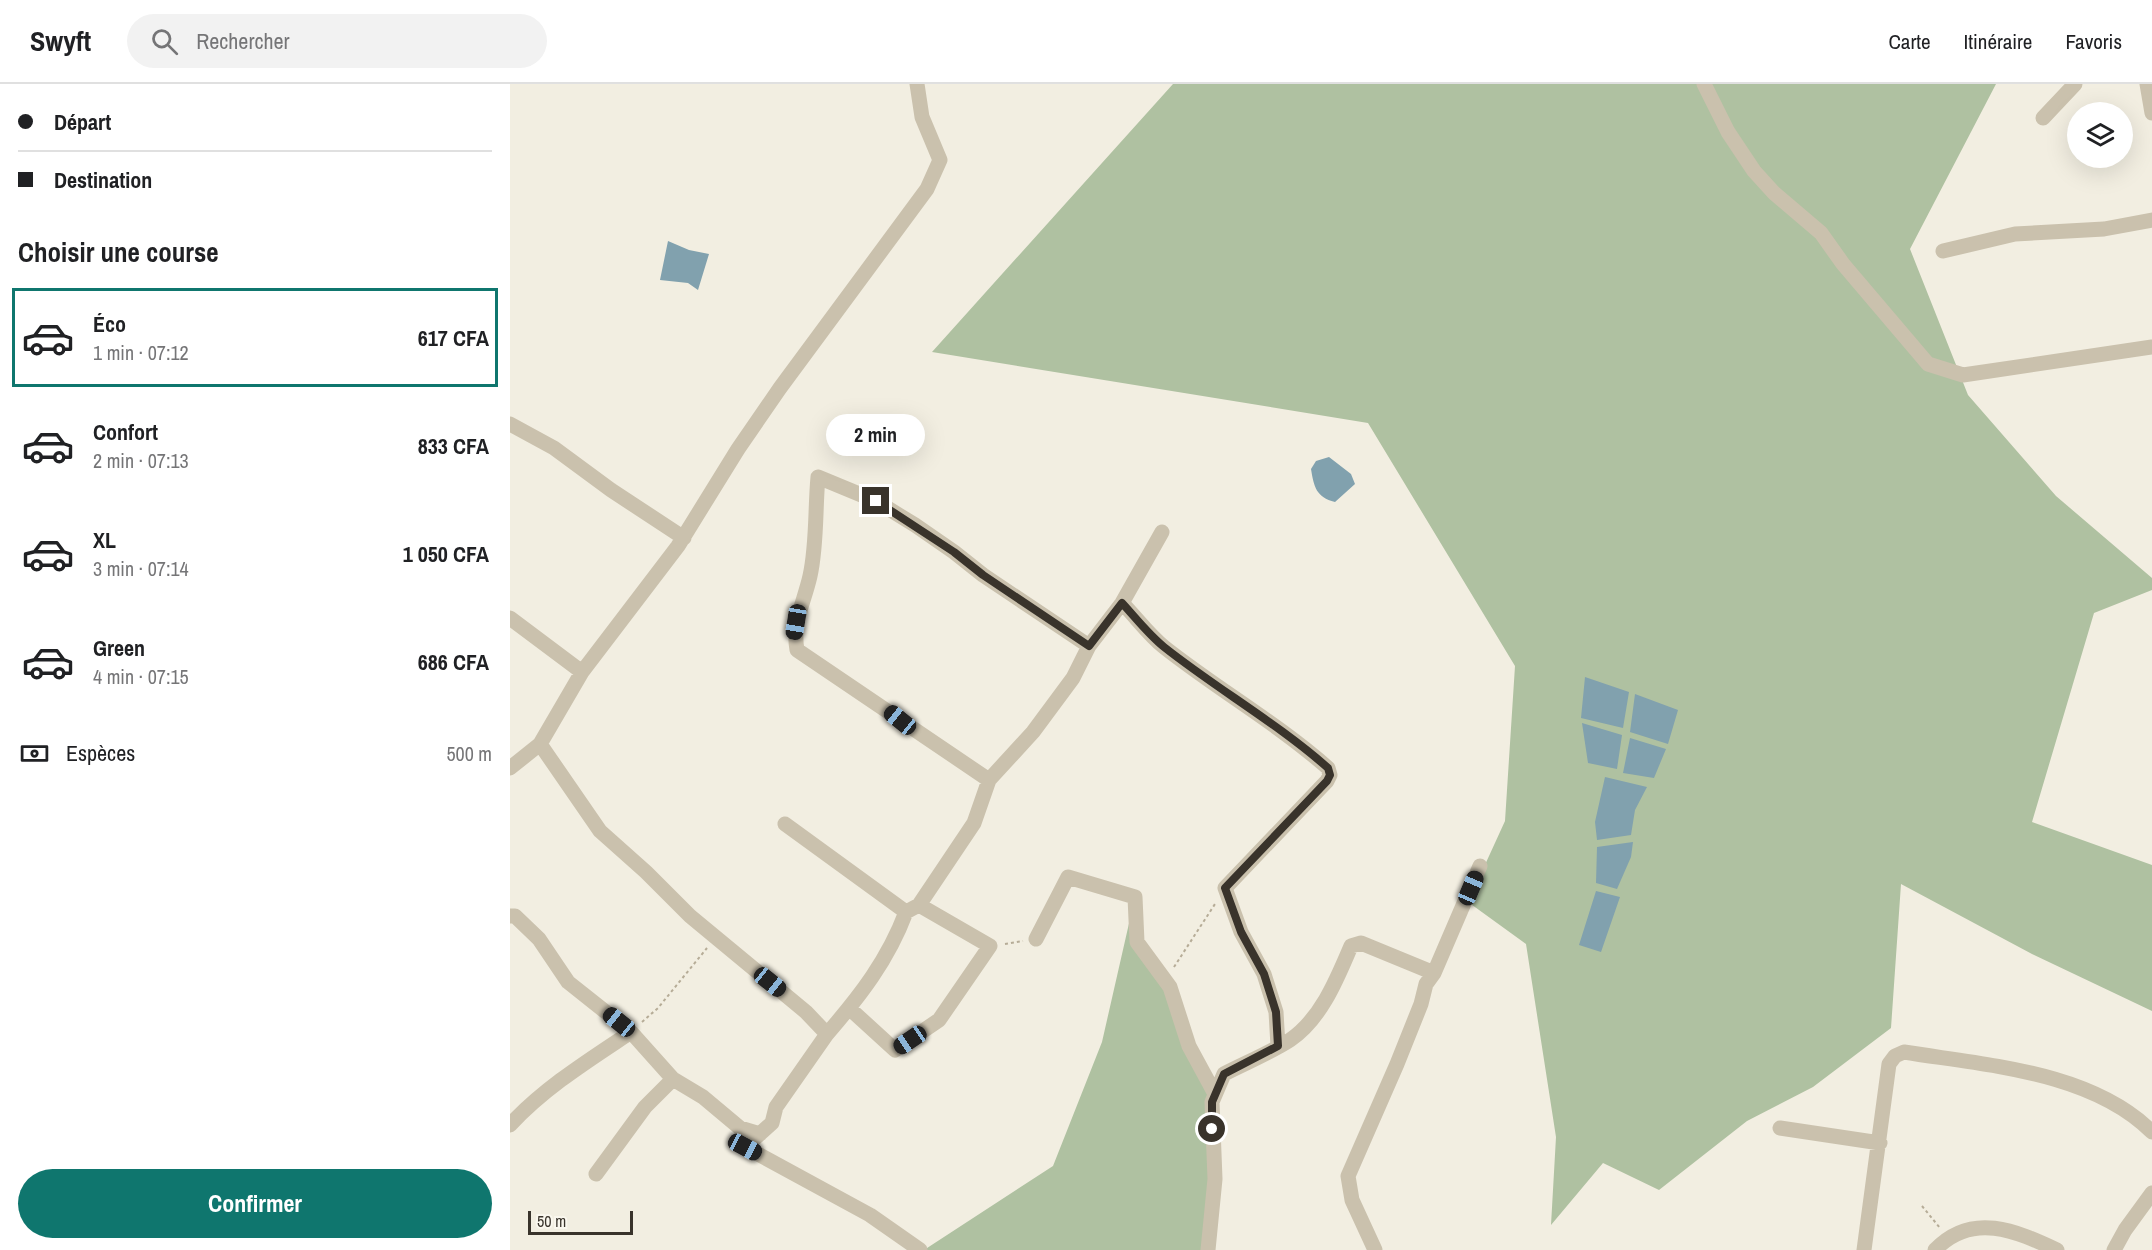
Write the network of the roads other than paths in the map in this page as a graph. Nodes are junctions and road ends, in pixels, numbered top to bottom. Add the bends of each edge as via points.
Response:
1 (917, 84) edge
2 (1704, 84) edge
3 (2075, 84) edge
4 (2147, 84) edge
5 (2152, 113) edge
6 (2043, 118) dead end
7 (2152, 220) edge
8 (1943, 250) dead end
9 (2152, 347) edge
10 (510, 424) edge
11 (1162, 532) dead end
12 (684, 538) junction
13 (1122, 603) junction
14 (510, 618) edge
15 (1089, 646) junction
16 (582, 672) junction
17 (540, 744) junction
18 (510, 768) edge
19 (989, 780) junction
20 (785, 824) dead end
21 (1480, 866) dead end
22 (913, 908) junction
23 (510, 916) edge
24 (1036, 939) road end
25 (1434, 973) junction
26 (849, 1008) junction
27 (631, 1032) junction
28 (827, 1034) junction
29 (1278, 1046) junction
30 (673, 1078) junction
31 (1215, 1094) junction
32 (510, 1125) edge
33 (1780, 1128) dead end
34 (2152, 1132) edge
35 (759, 1134) junction
36 (1880, 1143) junction
37 (596, 1174) dead end
38 (2152, 1193) edge
39 (920, 1250) edge
40 (1208, 1250) edge
41 (1375, 1250) edge
42 (1864, 1250) edge
43 (1935, 1250) edge
44 (2057, 1250) edge
45 (2114, 1250) edge

1 - 12 street via 922,117 940,160 927,189 768,405
2 - 9 street via 1728,132 1754,171 1821,233 1928,364 1963,375
3 - 6 street
4 - 5 street
7 - 8 street via 2104,229 2015,234
10 - 12 street via 554,448
11 - 13 street
12 - 16 street
13 - 15 street
13 - 29 street via 1162,646 1297,741 1328,768 1327,781 1225,888 1241,932 1264,974 1273,1002
14 - 16 street
15 - 19 street via 1072,678 1033,732
15 - 19 street via 915,525 876,501 818,477 810,576 794,634 797,650
16 - 17 street
17 - 18 street
17 - 28 street via 600,831 715,938 806,1012
19 - 22 street via 974,823
20 - 22 street
21 - 25 street
22 - 26 street via 894,946
22 - 26 street via 990,946 939,1020 896,1050
23 - 27 street via 515,916 539,939 568,982
24 - 31 street via 1068,877 1135,897 1137,942 1170,987 1189,1046
25 - 29 street via 1361,943 1355,944 1311,1022
25 - 41 street via 1426,984 1413,1024 1348,1176 1352,1200
26 - 28 street
27 - 30 street
27 - 32 street via 525,1108
28 - 35 street via 776,1107 772,1124
29 - 31 street via 1224,1074
30 - 35 street via 740,1128
30 - 37 street via 645,1107
31 - 40 street via 1215,1179
33 - 36 street
34 - 36 street via 2138,1118 2061,1080 2020,1069 1904,1052 1889,1064
35 - 39 street via 745,1147 870,1215
36 - 42 street
38 - 45 street
43 - 44 street via 1948,1237 1992,1227 2020,1233

